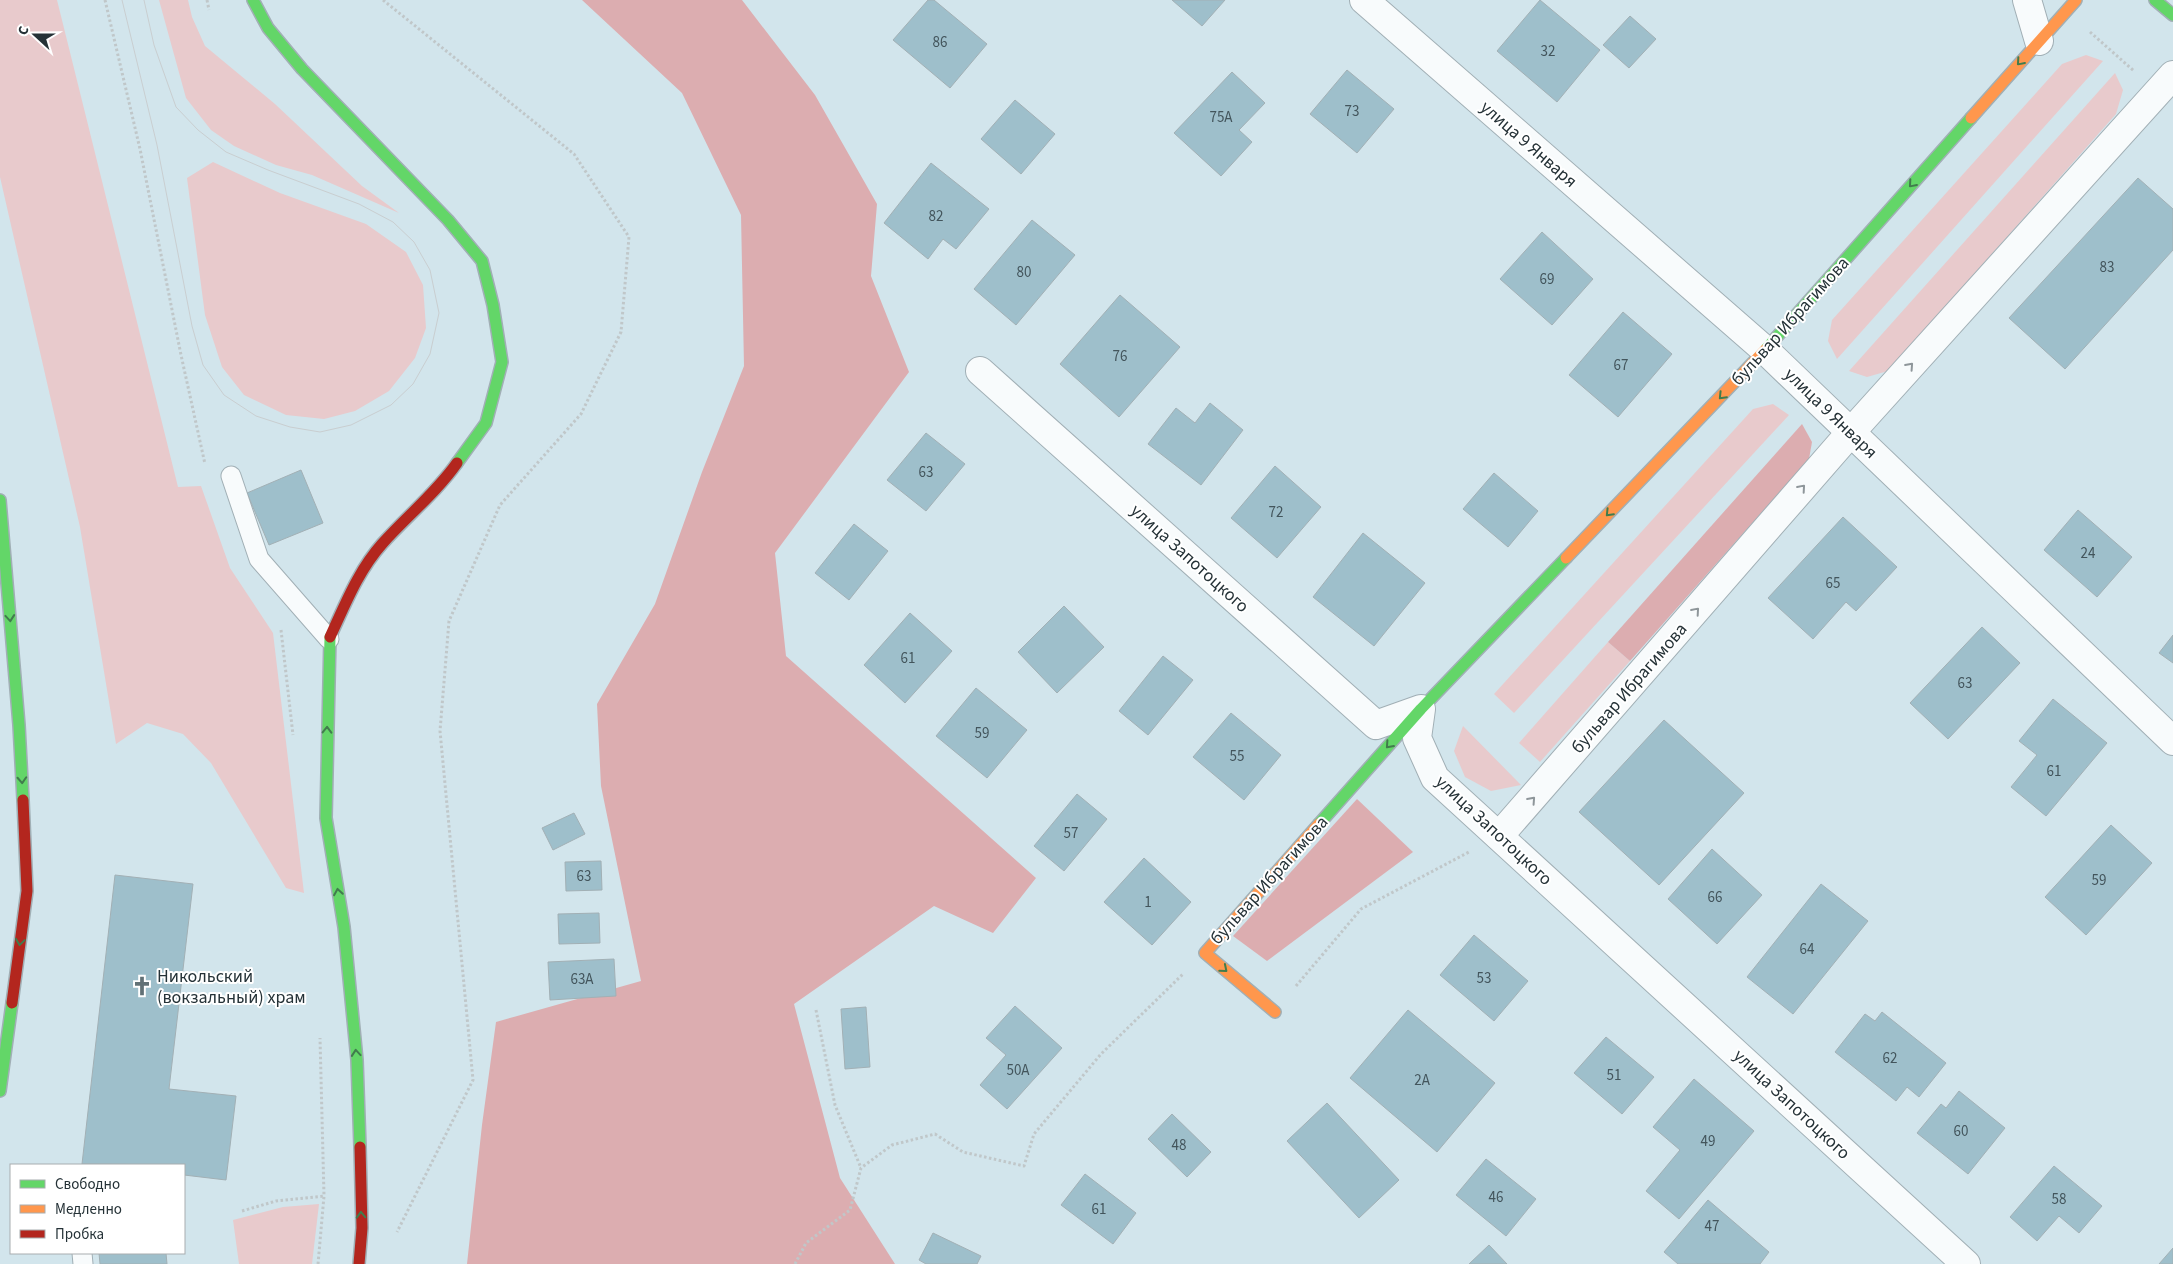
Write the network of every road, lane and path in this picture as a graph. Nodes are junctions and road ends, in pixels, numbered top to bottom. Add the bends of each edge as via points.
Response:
1 (106, 0) edge
2 (207, 0) edge
3 (253, 0) edge
4 (383, 0) edge
5 (1364, 0) edge
6 (2027, 0) edge
7 (2076, 0) edge
8 (2155, 0) edge
9 (209, 10) dead end
10 (2066, 10) junction
11 (2173, 16) edge
12 (2039, 41) junction
13 (2165, 84) edge
14 (1765, 350) junction
15 (980, 371) dead end
16 (1850, 432) junction
17 (206, 465) dead end
18 (231, 476) dead end
19 (0, 500) edge
20 (277, 624) dead end
21 (329, 639) junction
22 (1422, 709) junction
23 (293, 739) dead end
24 (2173, 741) edge
25 (1499, 836) junction
26 (1205, 952) junction
27 (816, 1010) dead end
28 (1275, 1012) joint
29 (320, 1032) dead end
30 (0, 1091) edge
31 (861, 1168) junction
32 (324, 1196) junction
33 (242, 1211) dead end
34 (397, 1232) dead end
35 (318, 1264) edge
36 (359, 1264) edge
37 (795, 1264) edge
38 (1966, 1264) edge

1 - 17 path
2 - 9 path
3 - 21 street via 268,28 302,69 448,220 482,261 502,362 486,423 445,480 381,545 356,580
4 - 34 path via 574,154 629,238 621,332 581,414 500,505 449,621 440,731 473,1080
5 - 14 street, улица 9 Января
6 - 12 street
7 - 10 street, бульвар Ибрагимова
8 - 11 street
10 - 12 street, бульвар Ибрагимова
10 - 13 path
12 -> 14 street, бульвар Ибрагимова
16 -> 13 street, бульвар Ибрагимова
14 - 16 street, улица 9 Января
14 -> 22 street, бульвар Ибрагимова
15 - 22 street, улица Запотоцкого via 1376,725
16 - 24 street, улица 9 Января
25 -> 16 street, бульвар Ибрагимова
18 - 21 lane via 259,559
19 -> 30 street via 19,725 27,891
20 - 23 path via 282,632
36 -> 21 street via 362,1228 356,1060 344,928 326,818
22 - 25 street, улица Запотоцкого via 1417,738 1434,778
22 -> 26 street, бульвар Ибрагимова
25 - 28 path via 1361,909
25 - 38 street, улица Запотоцкого
26 -> 28 street, бульвар Ибрагимова
26 - 31 path via 1095,1061 1034,1134 1024,1166 963,1152 935,1134 892,1145
27 - 31 path via 835,1105
29 - 32 path
31 - 37 path via 850,1210 806,1243
32 - 33 path via 276,1201
32 - 35 path

